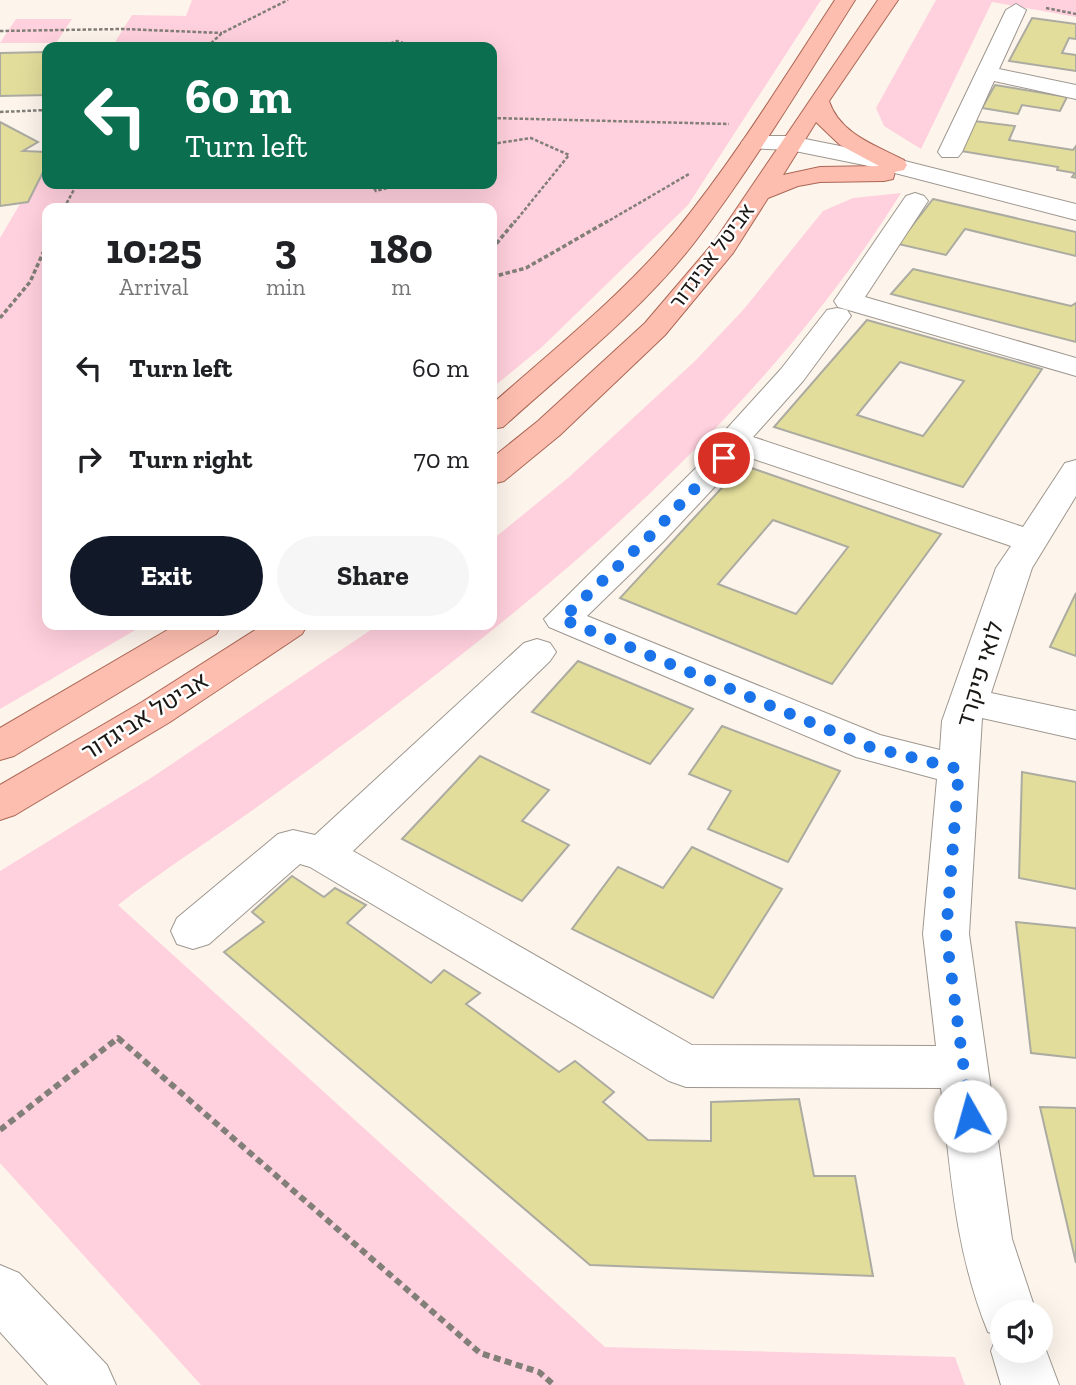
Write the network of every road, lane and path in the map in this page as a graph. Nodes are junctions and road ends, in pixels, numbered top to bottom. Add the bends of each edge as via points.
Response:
1 (288, 0) edge
2 (845, 0) edge
3 (888, 0) edge
4 (1016, 10) dead end
5 (0, 32) edge
6 (222, 33) junction
7 (212, 42) edge
8 (987, 72) junction
9 (1076, 92) edge
10 (818, 101) junction
11 (42, 110) edge
12 (0, 112) edge
13 (497, 118) edge
14 (729, 124) dead end
15 (497, 143) edge
16 (753, 143) junction
17 (787, 148) junction
18 (950, 152) dead end
19 (700, 167) dead end
20 (890, 169) junction
21 (759, 193) junction
22 (915, 201) dead end
23 (1076, 212) edge
24 (497, 243) edge
25 (42, 255) edge
26 (497, 275) edge
27 (837, 316) dead end
28 (0, 318) edge
29 (1076, 367) edge
30 (497, 417) edge
31 (724, 458) dead end
32 (497, 470) edge
33 (1076, 470) edge
34 (1031, 541) junction
35 (195, 630) edge
36 (281, 630) edge
37 (537, 652) dead end
38 (969, 702) junction
39 (1076, 725) edge
40 (0, 746) edge
41 (959, 769) junction
42 (0, 804) edge
43 (323, 854) junction
44 (193, 931) dead end
45 (963, 1067) junction
46 (0, 1130) edge
47 (0, 1292) edge
48 (1004, 1300) edge
49 (1023, 1363) edge
50 (87, 1385) edge
51 (554, 1385) edge
52 (1030, 1385) edge

1 - 6 path
2 - 16 main road, אביטל אביגדור
3 - 10 main road, אביטל אביגדור
4 - 8 street
5 - 6 path via 123,29
6 - 7 path
8 - 9 street
8 - 18 street
10 - 17 main road, אביטל אביגדור
10 - 20 main road via 820,113 836,132
11 - 12 path
13 - 14 path
15 - 24 path via 531,138 569,155
16 - 17 street
16 - 30 main road, אביטל אביגדור via 683,239 609,316
17 - 20 street
17 - 21 main road, אביטל אביגדור
19 - 26 path via 526,268
20 - 21 main road via 809,175
20 - 23 street
21 - 32 main road, אביטל אביגדור via 724,247 655,329
22 - 29 street via 848,301
25 - 28 path via 30,282
27 - 34 street via 733,441
31 - 41 street via 562,619 870,747
33 - 34 street, לואי פיקרד
34 - 38 street, לואי פיקרד via 1014,568
35 - 40 main road, אביטל אביגדור
36 - 42 main road, אביטל אביגדור via 156,712
37 - 43 street
38 - 39 street
38 - 41 street, לואי פיקרד via 962,721
41 - 45 street, לואי פיקרד via 946,934
43 - 44 street via 293,846
43 - 45 street via 686,1066
45 - 48 street, לואי פיקרד via 985,1239
46 - 51 path via 118,1038 480,1353 539,1372
47 - 50 street
49 - 52 street

